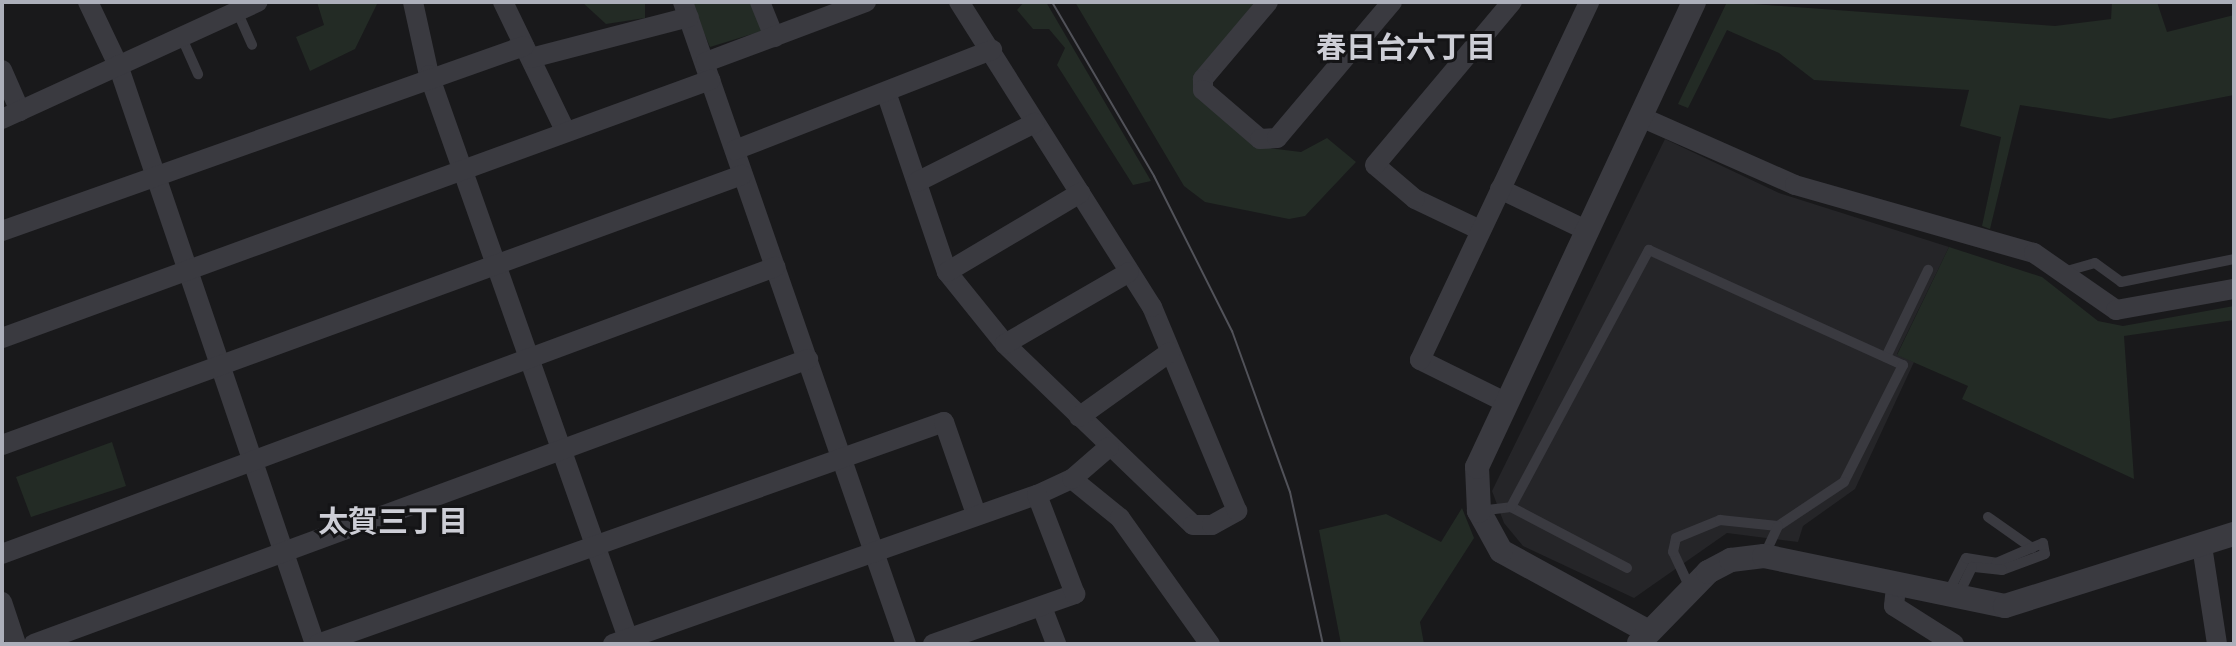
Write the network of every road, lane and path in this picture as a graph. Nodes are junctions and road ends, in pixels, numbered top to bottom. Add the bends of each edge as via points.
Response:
1 (88, 2) edge
2 (258, 2) edge
3 (413, 2) edge
4 (503, 2) edge
5 (760, 2) edge
6 (866, 2) edge
7 (959, 2) edge
8 (1268, 2) edge
9 (1392, 2) edge
10 (1512, 2) edge
11 (1589, 2) edge
12 (1688, 5) edge
13 (686, 10) edge
14 (213, 11) edge
15 (237, 11) junction
16 (181, 36) junction
17 (774, 37) junction
18 (252, 45) dead end
19 (992, 50) junction
20 (528, 52) junction
21 (118, 65) junction
22 (2, 70) edge
23 (708, 71) junction
24 (198, 74) dead end
25 (429, 75) junction
26 (886, 92) junction
27 (11, 115) edge
28 (1641, 117) junction
29 (1035, 123) junction
30 (565, 130) junction
31 (735, 150) junction
32 (463, 168) junction
33 (742, 175) junction
34 (153, 177) junction
35 (917, 182) junction
36 (1500, 189) junction
37 (1080, 193) junction
38 (1480, 230) junction
39 (2, 231) edge
40 (1588, 231) junction
41 (2234, 259) edge
42 (499, 264) junction
43 (775, 267) junction
44 (1928, 270) dead end
45 (2067, 271) junction
46 (183, 272) junction
47 (947, 272) junction
48 (1129, 272) junction
49 (2234, 289) edge
50 (2, 338) edge
51 (1005, 344) junction
52 (1170, 352) junction
53 (528, 356) junction
54 (1886, 357) junction
55 (808, 359) junction
56 (220, 366) junction
57 (1505, 402) junction
58 (1079, 417) junction
59 (2, 445) edge
60 (1109, 447) junction
61 (562, 451) junction
62 (840, 454) junction
63 (252, 459) junction
64 (1072, 479) junction
65 (1037, 495) junction
66 (1511, 507) junction
67 (1479, 511) junction
68 (976, 514) junction
69 (1988, 517) dead end
70 (1778, 526) junction
71 (2234, 534) edge
72 (596, 546) junction
73 (2202, 546) junction
74 (874, 551) junction
75 (286, 553) junction
76 (2, 554) edge
77 (1764, 556) junction
78 (1627, 568) dead end
79 (1896, 587) junction
80 (1690, 588) junction
81 (1951, 599) junction
82 (2, 602) edge
83 (1042, 607) junction
84 (1643, 637) edge
85 (1928, 637) edge
86 (624, 642) edge
87 (16, 644) edge
88 (34, 644) edge
89 (317, 644) edge
90 (906, 644) edge
91 (933, 644) edge
92 (1056, 644) edge
93 (1210, 644) edge
94 (1954, 644) edge
95 (2217, 644) edge

1 - 21 street
2 - 15 street
3 - 25 street
4 - 20 street
5 - 17 street
6 - 17 street
7 - 19 street
8 - 9 street via 1203,79 1203,90 1260,139 1277,138
10 - 38 street via 1375,165 1415,199
11 - 36 street
12 - 28 street
13 - 20 street
13 - 23 street
14 - 15 street
14 - 16 street
15 - 18 lane
16 - 21 street
16 - 24 lane
17 - 23 street
19 - 26 street
19 - 29 street
20 - 25 street
20 - 30 street
21 - 27 street
21 - 34 street
22 - 27 street
23 - 30 street
23 - 31 street
25 - 32 street
25 - 34 street
26 - 31 street
26 - 35 street
28 - 40 street
28 - 45 street via 1795,185 2023,250
29 - 35 street
29 - 37 street
30 - 32 street
31 - 33 street
32 - 42 street
32 - 46 street
33 - 42 street
33 - 43 street
34 - 39 street
34 - 46 street
35 - 47 street
36 - 38 street
36 - 40 street
37 - 47 street
37 - 48 street
38 - 57 street via 1420,360
40 - 57 street
41 - 45 lane via 2121,282 2095,263
42 - 53 street
42 - 56 street
43 - 53 street
43 - 55 street
44 - 54 lane
45 - 49 street via 2116,310
46 - 50 street
46 - 56 street
47 - 51 street
48 - 51 street
48 - 52 street
51 - 58 street
52 - 58 street
52 - 60 street via 1237,511 1212,525 1193,525
53 - 61 street
53 - 63 street
54 - 66 lane via 1649,250
54 - 70 lane via 1903,365 1844,482
55 - 61 street
55 - 62 street
56 - 59 street
56 - 63 street
57 - 67 street via 1477,467
58 - 60 street
60 - 64 street
61 - 72 street
61 - 75 street
62 - 68 street via 944,422
62 - 72 street
62 - 74 street
63 - 75 street
63 - 76 street
64 - 65 street
64 - 93 street via 1120,518
65 - 68 street
65 - 83 street via 1075,594
66 - 67 lane
66 - 78 lane via 1522,519
67 - 84 street via 1501,551
68 - 74 street
69 - 81 lane via 2032,548 2043,543 2045,554 2002,570 1972,567
70 - 77 lane
70 - 80 lane via 1720,520 1676,538 1673,552
71 - 73 street
72 - 86 street
72 - 89 street
73 - 81 street via 2005,606
73 - 95 street
74 - 86 street
74 - 90 street
75 - 88 street
75 - 89 street
77 - 79 street
77 - 80 street via 1731,560
79 - 81 street
79 - 85 street via 1894,606
80 - 84 street
82 - 87 street
83 - 91 street
83 - 92 street
85 - 94 street

